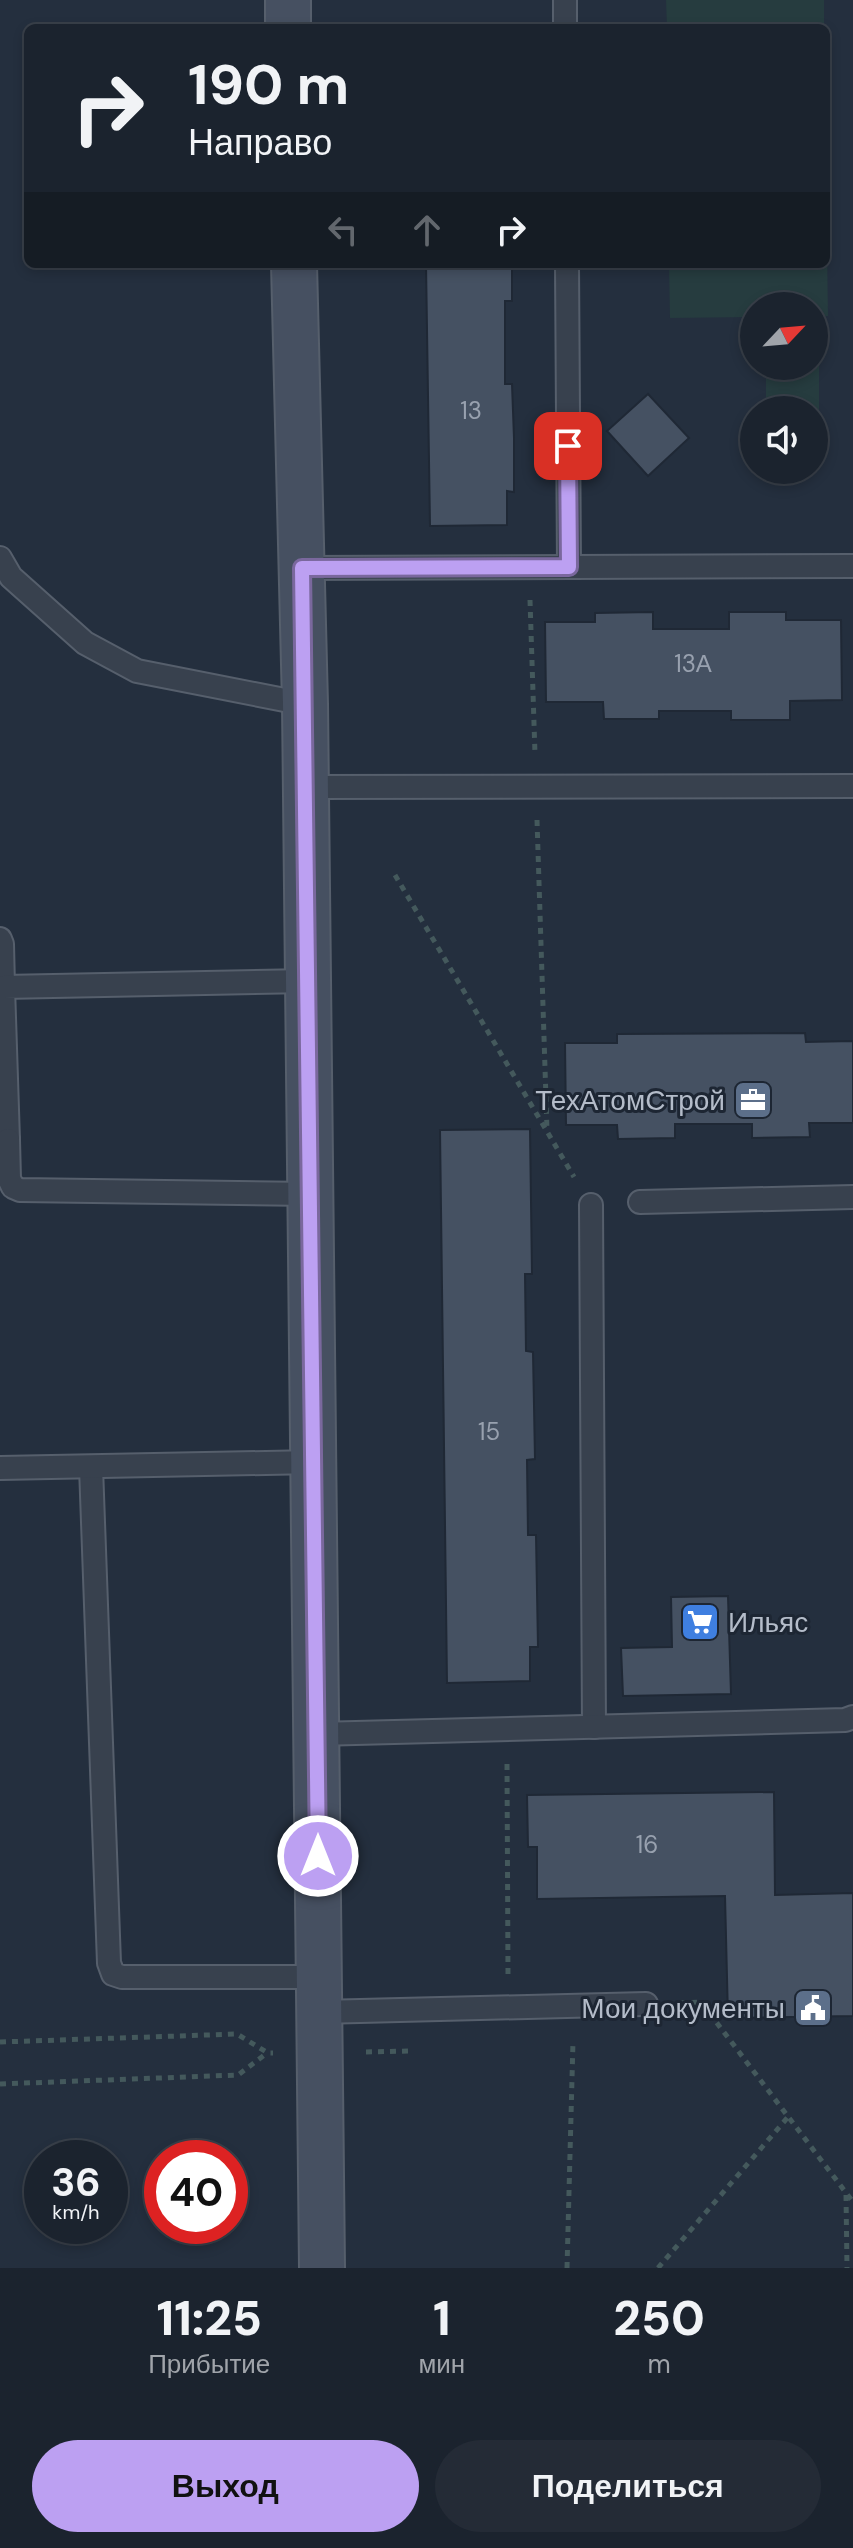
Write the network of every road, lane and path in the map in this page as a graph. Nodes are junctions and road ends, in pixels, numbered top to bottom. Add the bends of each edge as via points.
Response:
1 (288, 0) edge
2 (565, 0) edge
3 (288, 24) edge
4 (565, 24) edge
5 (294, 268) edge
6 (567, 268) edge
7 (0, 558) edge
8 (853, 566) edge
9 (529, 567) junction
10 (569, 567) junction
11 (302, 568) junction
12 (305, 704) junction
13 (853, 786) edge
14 (305, 787) junction
15 (536, 787) junction
16 (395, 875) dead end
17 (0, 939) edge
18 (308, 981) junction
19 (3, 987) junction
20 (547, 1130) junction
21 (4, 1140) edge
22 (311, 1194) junction
23 (853, 1197) edge
24 (640, 1202) dead end
25 (591, 1205) joint
26 (314, 1462) junction
27 (91, 1467) junction
28 (0, 1468) edge
29 (853, 1717) edge
30 (594, 1727) junction
31 (507, 1729) junction
32 (317, 1734) junction
33 (320, 1995) junction
34 (646, 2004) joint
35 (574, 2006) junction
36 (508, 2007) junction
37 (0, 2042) edge
38 (408, 2051) dead end
39 (363, 2052) dead end
40 (268, 2053) junction
41 (281, 2053) dead end
42 (0, 2084) edge
43 (788, 2117) junction
44 (846, 2194) junction
45 (853, 2202) edge
46 (322, 2268) edge
47 (567, 2268) edge
48 (658, 2268) edge
49 (847, 2268) edge

1 - 3 street
2 - 4 lane
5 - 11 street
6 - 10 lane
7 - 12 lane via 11,577 85,643 137,671
8 - 10 lane
9 - 10 lane
9 - 11 lane
9 - 15 path
11 - 12 street
12 - 14 street
13 - 15 lane
14 - 15 lane
14 - 18 street
15 - 20 path
16 - 20 path
17 - 19 lane
18 - 19 lane
18 - 22 street
19 - 21 lane
20 - 25 path
21 - 22 lane via 9,1179 20,1190
22 - 26 street
23 - 24 lane
25 - 30 lane
26 - 27 lane
26 - 32 street
27 - 28 lane
27 - 33 lane via 113,1974
29 - 30 lane
30 - 31 lane
31 - 32 lane
31 - 36 path
32 - 33 street
33 - 36 lane
33 - 46 street
34 - 35 lane
34 - 43 path via 701,2002
35 - 36 lane
35 - 47 path
37 - 40 path via 237,2034
38 - 39 path
40 - 41 path
40 - 42 path via 238,2075
43 - 44 path
43 - 48 path
44 - 45 path
44 - 49 path

